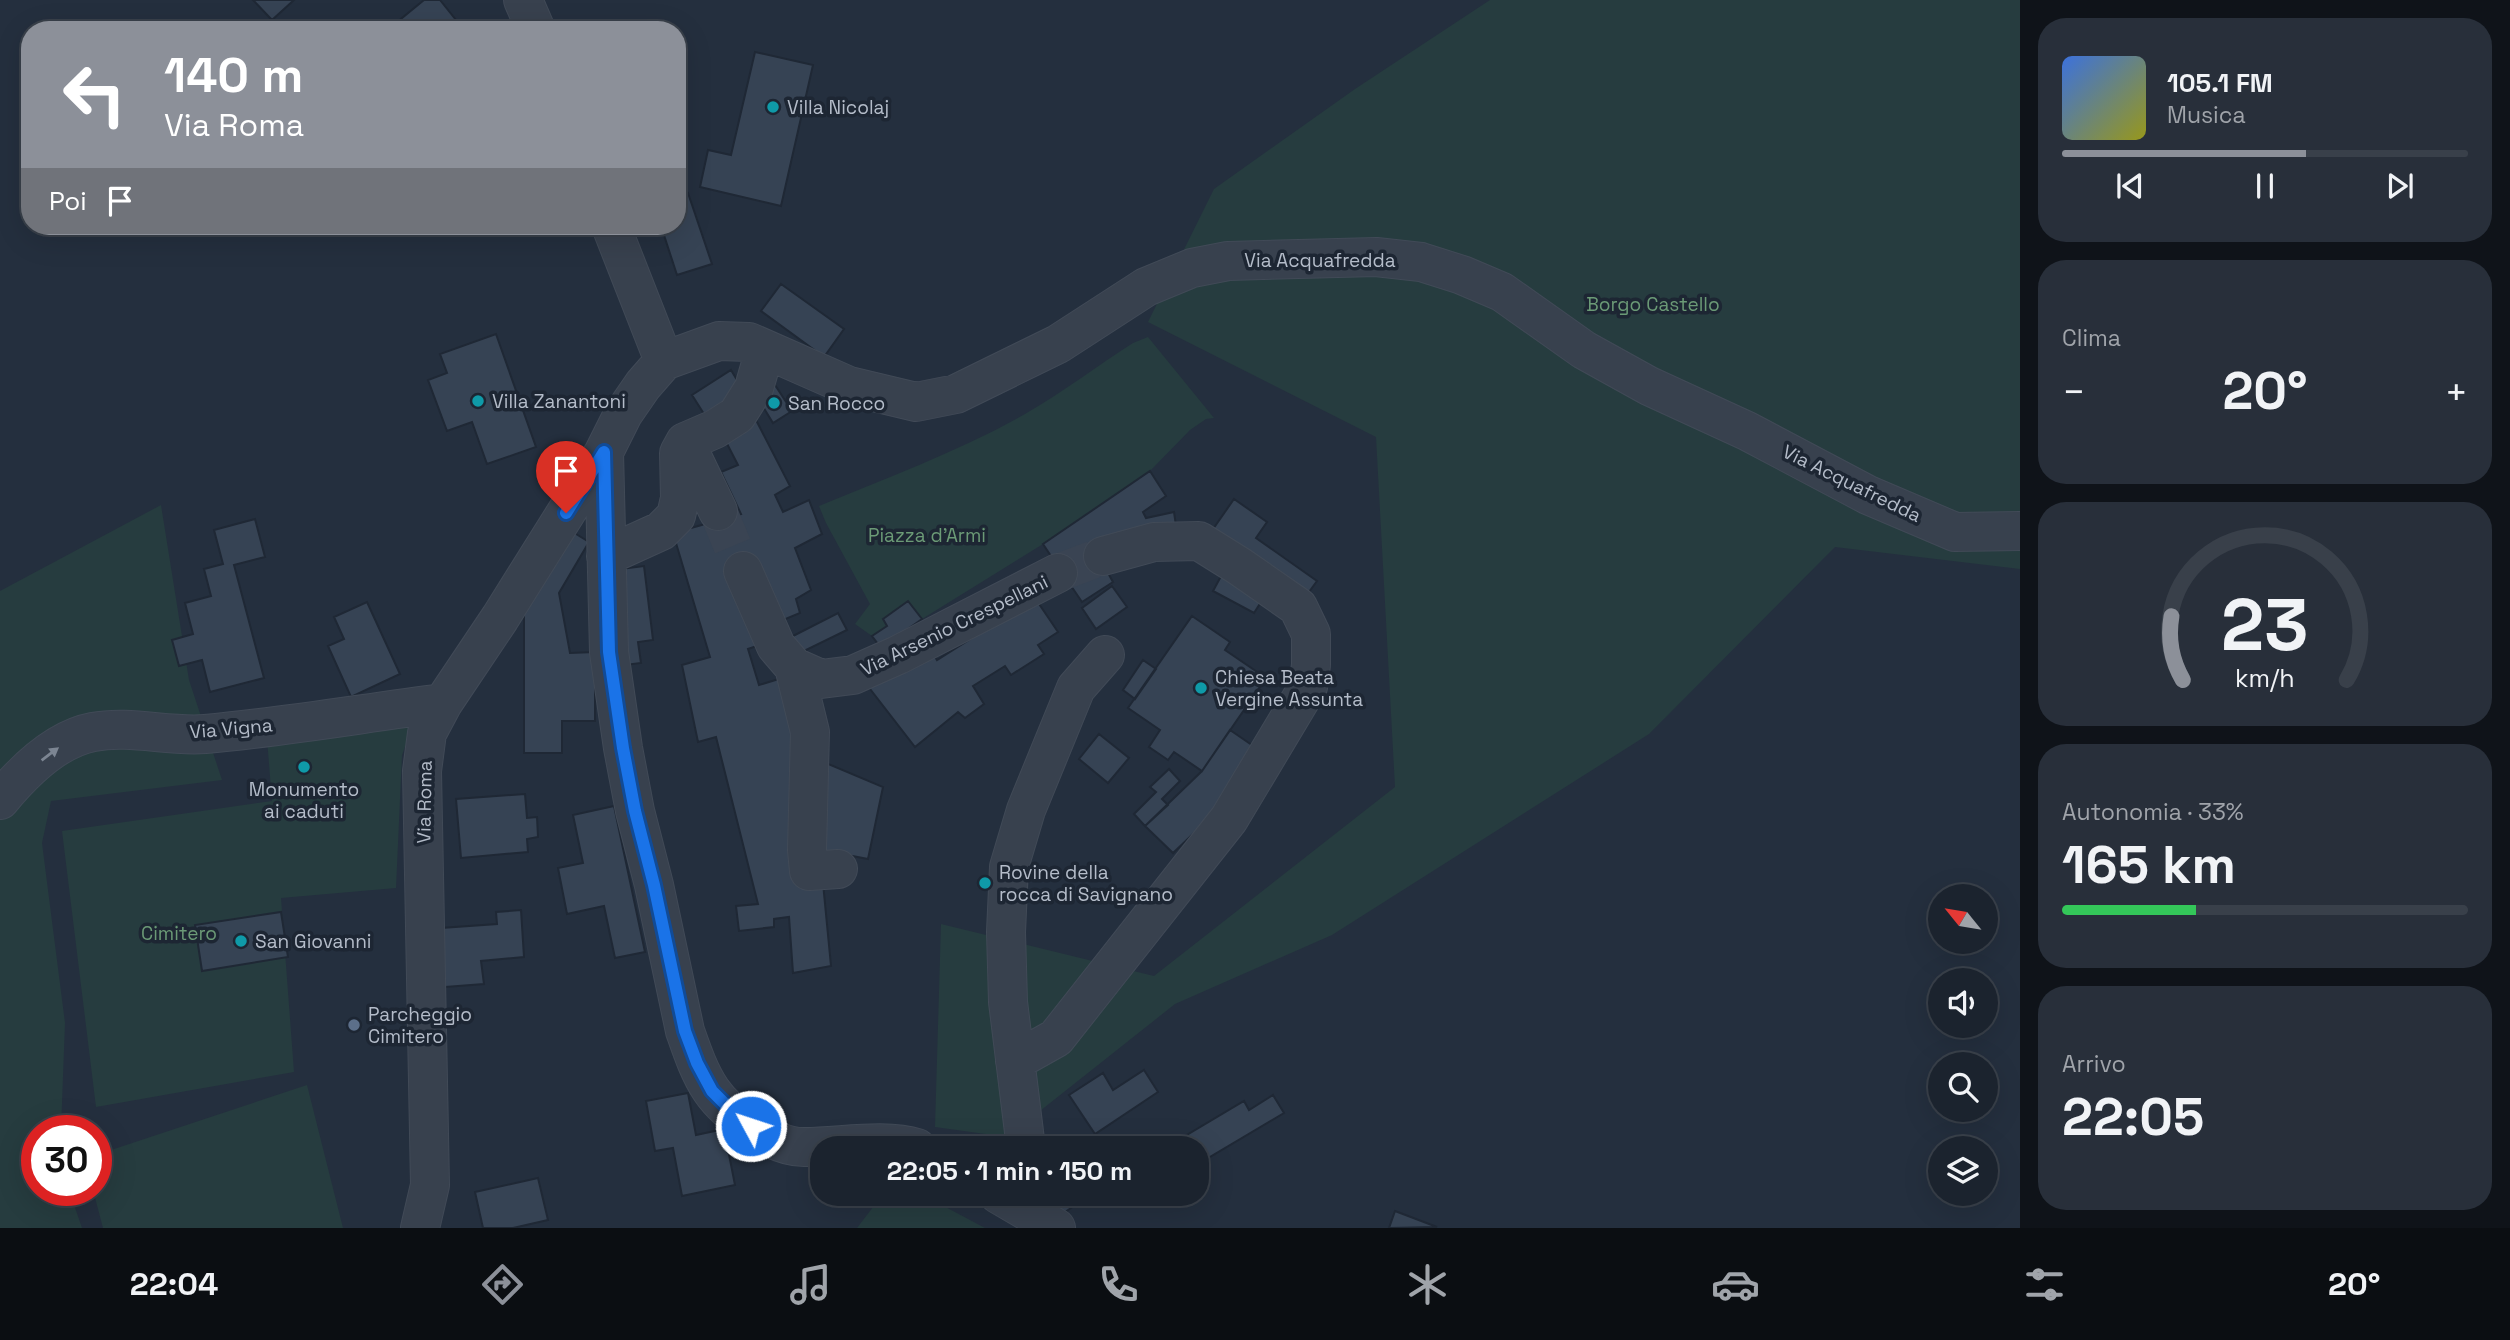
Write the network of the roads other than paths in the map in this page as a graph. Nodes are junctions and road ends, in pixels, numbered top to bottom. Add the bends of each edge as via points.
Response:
1 (523, 0) edge
2 (532, 21) edge
3 (615, 235) edge
4 (765, 349) junction
5 (664, 361) junction
6 (685, 442) junction
7 (604, 452) junction
8 (718, 511) tunnel mouth
9 (2020, 531) edge
10 (606, 556) junction
11 (1104, 556) tunnel mouth
12 (743, 571) tunnel mouth
13 (1058, 573) tunnel mouth
14 (1105, 654) dead end
15 (794, 667) junction
16 (443, 703) junction
17 (0, 800) edge
18 (838, 869) dead end
19 (1015, 1061) junction
20 (1024, 1136) edge
21 (810, 1147) edge
22 (420, 1228) edge

1 - 2 street
3 - 5 street
4 - 5 street, Via Acquafredda via 749,342 719,341
4 - 6 street via 754,388 737,415
4 - 9 street, Via Acquafredda via 849,386 916,402 956,394 992,377 1058,344 1146,287 1192,268 1228,261 1325,257 1421,262 1502,292 1595,356 1649,386 1868,495 1955,532
5 - 7 street, Via Roma via 623,414
6 - 8 street
6 - 10 street via 679,453 676,516 661,531
7 - 10 street
7 - 16 street, Via Roma
10 - 21 street via 609,652 623,748 685,1031 712,1091 737,1116 766,1136
11 - 19 street via 1154,542 1199,541 1239,566 1298,607 1311,634 1308,687 1229,819 1056,1038
12 - 15 street via 776,646
13 - 15 street, Via Arsenio Crespellani via 853,675 821,679
14 - 19 street via 1076,688 1026,810 1009,867 1008,1002
15 - 18 street via 810,732 809,871
17 -> 16 street, Via Vigna via 56,748 92,732 135,729 202,734
16 - 22 street, Via Roma via 427,733 422,771 430,1185
19 - 20 street

